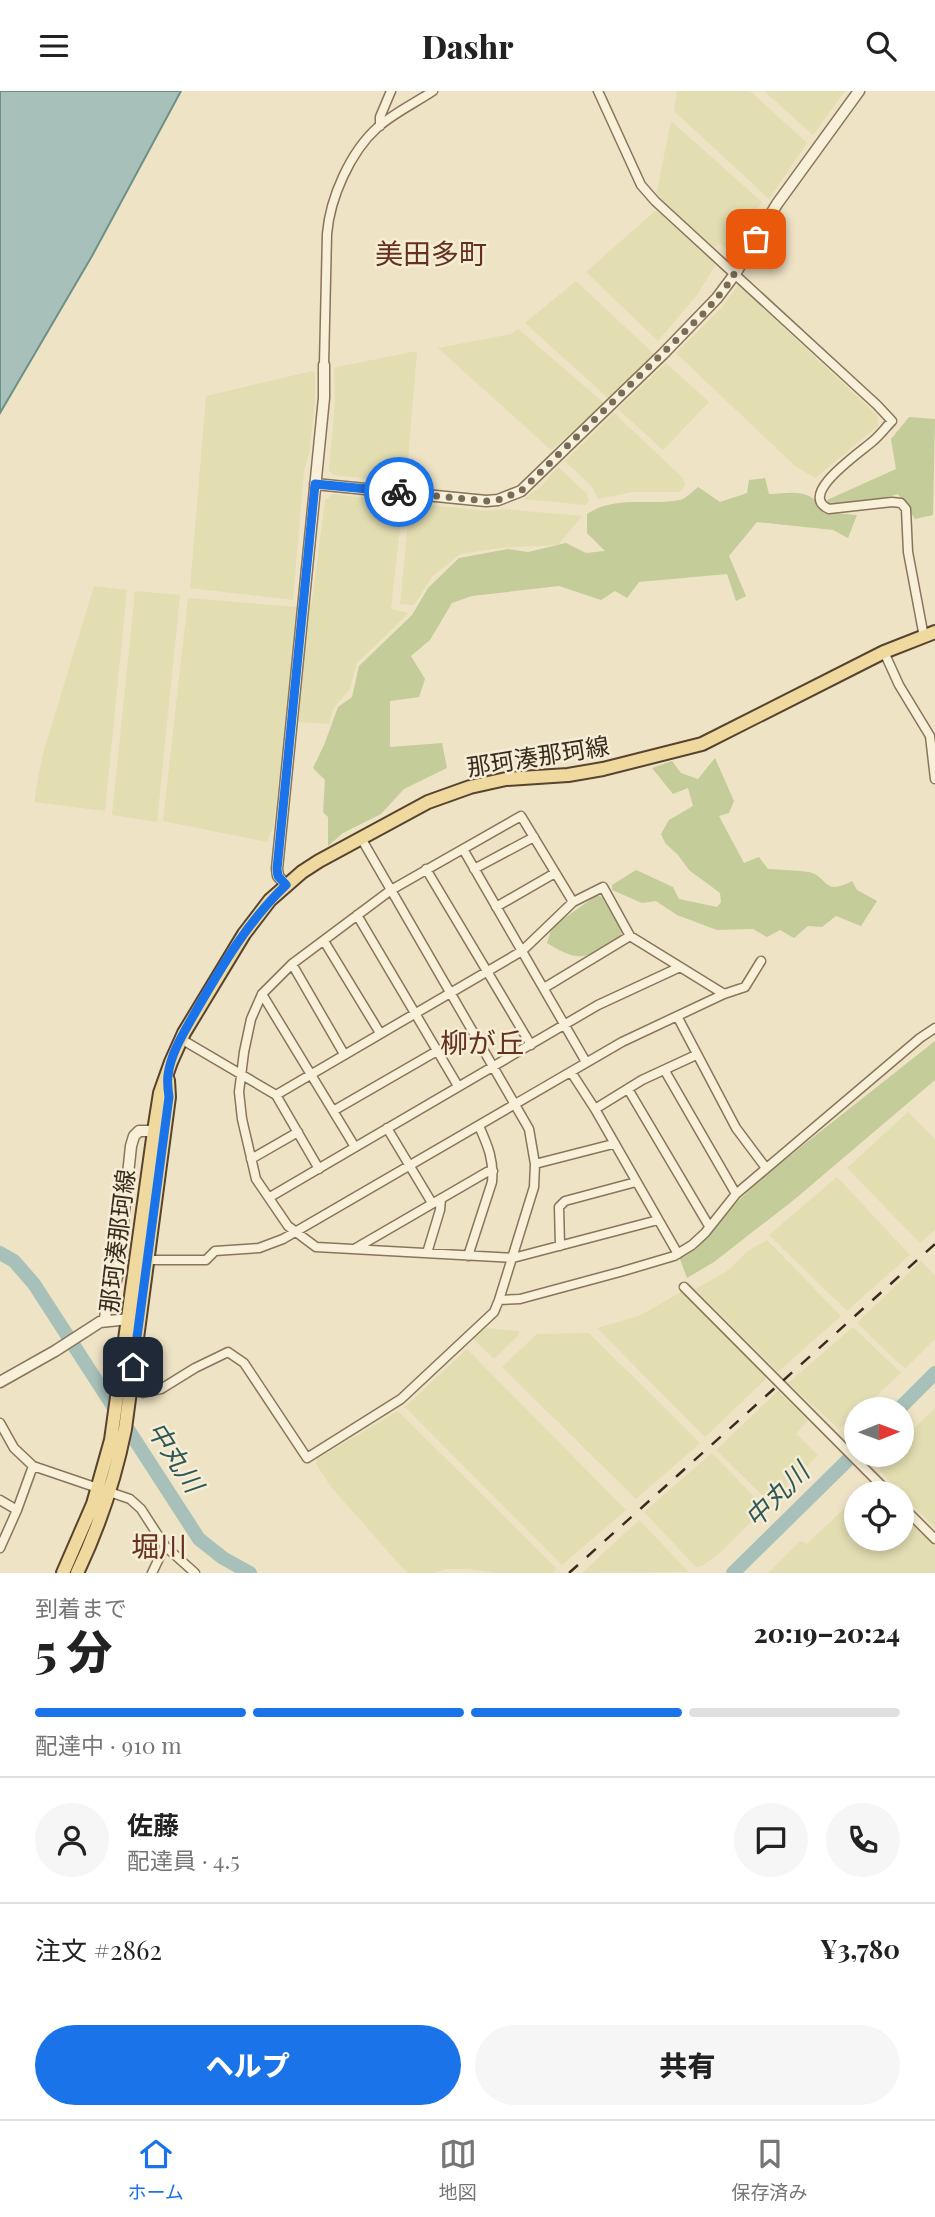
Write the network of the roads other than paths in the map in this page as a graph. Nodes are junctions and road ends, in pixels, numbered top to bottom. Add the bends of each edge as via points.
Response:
1 (391, 91) edge
2 (433, 91) edge
3 (598, 91) edge
4 (859, 91) edge
5 (380, 126) junction
6 (735, 274) junction
7 (324, 365) joint
8 (315, 484) junction
9 (929, 635) edge
10 (884, 652) junction
11 (935, 779) edge
12 (534, 837) junction
13 (361, 838) junction
14 (463, 849) junction
15 (426, 869) junction
16 (474, 869) junction
17 (555, 873) junction
18 (286, 885) junction
19 (391, 890) junction
20 (573, 902) junction
21 (496, 907) junction
22 (358, 915) junction
23 (630, 936) junction
24 (324, 941) junction
25 (522, 951) junction
26 (761, 961) dead end
27 (292, 964) junction
28 (680, 967) junction
29 (488, 971) junction
30 (544, 988) junction
31 (449, 993) junction
32 (262, 994) junction
33 (724, 994) junction
34 (415, 1014) junction
35 (677, 1016) junction
36 (566, 1026) junction
37 (935, 1028) edge
38 (380, 1033) junction
39 (181, 1039) junction
40 (531, 1045) junction
41 (437, 1051) junction
42 (344, 1054) junction
43 (696, 1055) junction
44 (586, 1062) junction
45 (494, 1066) junction
46 (665, 1070) junction
47 (571, 1072) junction
48 (310, 1075) junction
49 (168, 1076) junction
50 (240, 1076) junction
51 (458, 1086) junction
52 (628, 1089) junction
53 (276, 1095) junction
54 (516, 1104) junction
55 (594, 1109) junction
56 (333, 1111) junction
57 (479, 1126) junction
58 (387, 1129) junction
59 (153, 1132) junction
60 (298, 1132) junction
61 (613, 1144) junction
62 (355, 1147) junction
63 (251, 1159) junction
64 (535, 1164) junction
65 (410, 1166) junction
66 (766, 1168) junction
67 (319, 1169) junction
68 (493, 1171) junction
69 (636, 1182) junction
70 (736, 1194) junction
71 (270, 1197) junction
72 (436, 1201) junction
73 (658, 1220) junction
74 (709, 1226) junction
75 (296, 1232) junction
76 (561, 1246) junction
77 (356, 1248) junction
78 (427, 1253) junction
79 (678, 1254) junction
80 (468, 1256) junction
81 (513, 1258) junction
82 (146, 1261) junction
83 (684, 1287) dead end
84 (499, 1300) junction
85 (129, 1319) junction
86 (105, 1320) junction
87 (0, 1382) edge
88 (127, 1390) junction
89 (0, 1423) edge
90 (33, 1466) junction
91 (877, 1481) edge
92 (104, 1489) junction
93 (0, 1500) edge
94 (17, 1510) junction
95 (914, 1518) edge
96 (935, 1539) edge
97 (165, 1546) junction
98 (0, 1548) edge
99 (63, 1573) edge
100 (77, 1573) edge
101 (152, 1573) edge
102 (195, 1573) edge

1 - 5 street
2 - 5 street
3 - 6 street via 641,185
4 - 6 street via 777,204
5 - 7 street via 348,168 328,219
6 - 8 street via 663,354 531,483 511,496 486,501
6 - 9 street via 892,421 830,478 820,502 829,509 892,502 906,509 908,552
7 - 8 street
8 - 18 street via 277,869
9 - 10 main road, 那珂湊那珂線
10 - 11 street via 930,736
10 - 13 main road, 那珂湊那珂線 via 702,744 603,769 487,782 428,802
12 - 14 street via 521,816
12 - 16 street
12 - 17 street
13 - 18 main road, 那珂湊那珂線
13 - 19 street
14 - 15 street
14 - 16 street
15 - 19 street
15 - 29 street
16 - 21 street
17 - 20 street
17 - 21 street
18 - 39 main road, 那珂湊那珂線 via 244,934
19 - 22 street
19 - 31 street
20 - 23 street via 603,887
20 - 25 street
21 - 25 street
22 - 24 street
22 - 34 street
23 - 28 street
23 - 30 street
24 - 27 street
24 - 38 street
25 - 29 street
25 - 30 street
26 - 33 street via 745,987
27 - 32 street
27 - 42 street
28 - 33 street
28 - 36 street via 598,1005
29 - 31 street
29 - 40 street
30 - 36 street
31 - 34 street
31 - 45 street
32 - 48 street
32 - 50 street via 251,1019
33 - 35 street
34 - 38 street
34 - 41 street
35 - 43 street
35 - 44 street
36 - 40 street
36 - 44 street
37 - 66 street
38 - 42 street
39 - 49 main road, 那珂湊那珂線
39 - 50 street
40 - 45 street
41 - 51 street
41 - 56 street
42 - 48 street
43 - 46 street
43 - 66 street via 736,1128
44 - 47 street
45 - 51 street
45 - 54 street
46 - 52 street
46 - 70 street
47 - 54 street
47 - 55 street
48 - 53 street
48 - 56 street
49 - 59 main road, 那珂湊那珂線
49 - 82 main road, 那珂湊那珂線
50 - 53 street
50 - 63 street via 240,1106
51 - 58 street
52 - 55 street
52 - 74 street
53 - 60 street
54 - 57 street
54 - 64 street via 528,1129
55 - 61 street
56 - 62 street
57 - 65 street
57 - 68 street via 491,1151
58 - 62 street
58 - 65 street
59 - 85 main road, 那珂湊那珂線
59 - 86 street via 139,1131 131,1146 117,1277
60 - 63 street
60 - 67 street
61 - 64 street
61 - 69 street
62 - 67 street
63 - 71 street via 257,1179
64 - 81 street via 534,1187
65 - 72 street
65 - 75 street
66 - 70 street
67 - 71 street
68 - 72 street
68 - 80 street
69 - 73 street
69 - 76 street via 565,1201 559,1207
70 - 74 street
71 - 75 street
72 - 77 street
72 - 78 street via 440,1210
73 - 76 street
73 - 79 street
74 - 79 street
75 - 77 street via 316,1247
75 - 82 street via 259,1248 215,1251 206,1260
76 - 81 street
77 - 78 street
78 - 80 street
79 - 84 street via 520,1299
80 - 81 street
81 - 84 street
82 - 88 main road, 那珂湊那珂線
83 - 91 street
84 - 88 street via 486,1320 401,1399 307,1458 244,1363 228,1352 161,1389
85 - 86 street
85 - 88 main road, 那珂湊那珂線
86 - 87 street
88 - 92 main road, 那珂湊那珂線 via 111,1440
88 - 92 main road, 那珂湊那珂線 via 121,1452
89 - 90 street via 14,1448
90 - 92 street
90 - 94 street
92 - 97 street via 130,1499 141,1509
92 - 99 main road, 那珂湊那珂線
92 - 100 main road, 那珂湊那珂線 via 89,1548
93 - 94 street
94 - 98 street
95 - 96 street
97 - 101 street
97 - 102 street

